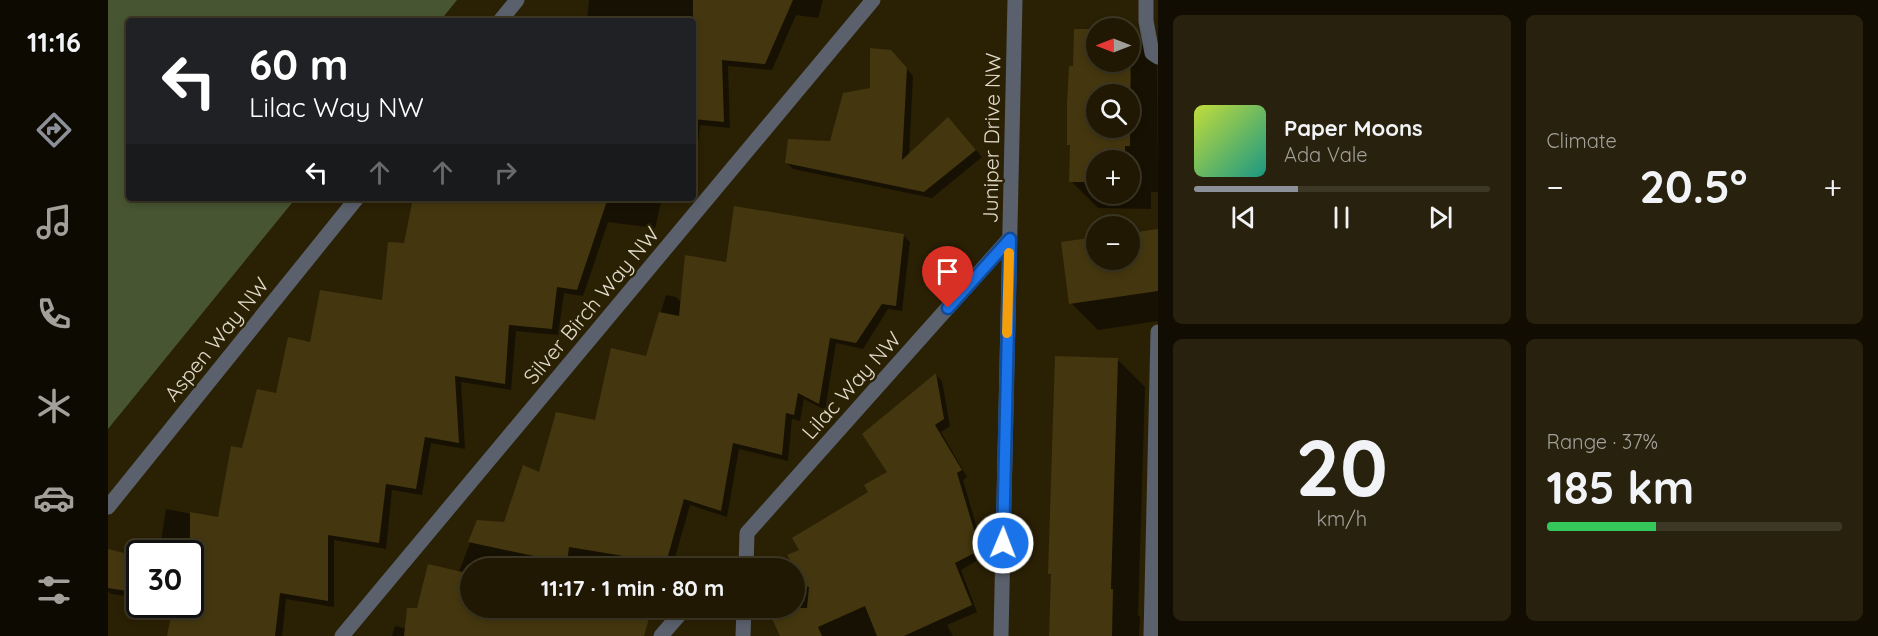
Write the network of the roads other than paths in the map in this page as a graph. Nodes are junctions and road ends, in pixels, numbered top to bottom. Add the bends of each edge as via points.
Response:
1 (517, 0) edge
2 (873, 0) edge
3 (1015, 0) edge
4 (1146, 0) edge
5 (502, 18) edge
6 (1158, 57) edge
7 (355, 201) edge
8 (1010, 239) junction
9 (1158, 332) edge
10 (108, 507) edge
11 (746, 558) edge
12 (676, 618) edge
13 (744, 618) edge
14 (342, 636) edge
15 (661, 636) edge
16 (743, 636) edge
17 (1001, 636) edge
18 (1151, 636) edge

1 - 5 street
2 - 14 street, Silver Birch Way NW
3 - 8 street, Juniper Drive NW
4 - 6 street via 1152,53
7 - 10 street, Aspen Way NW
8 - 11 street, Lilac Way NW via 747,533
8 - 17 street, Juniper Drive NW
9 - 18 street
12 - 15 street
13 - 16 street

